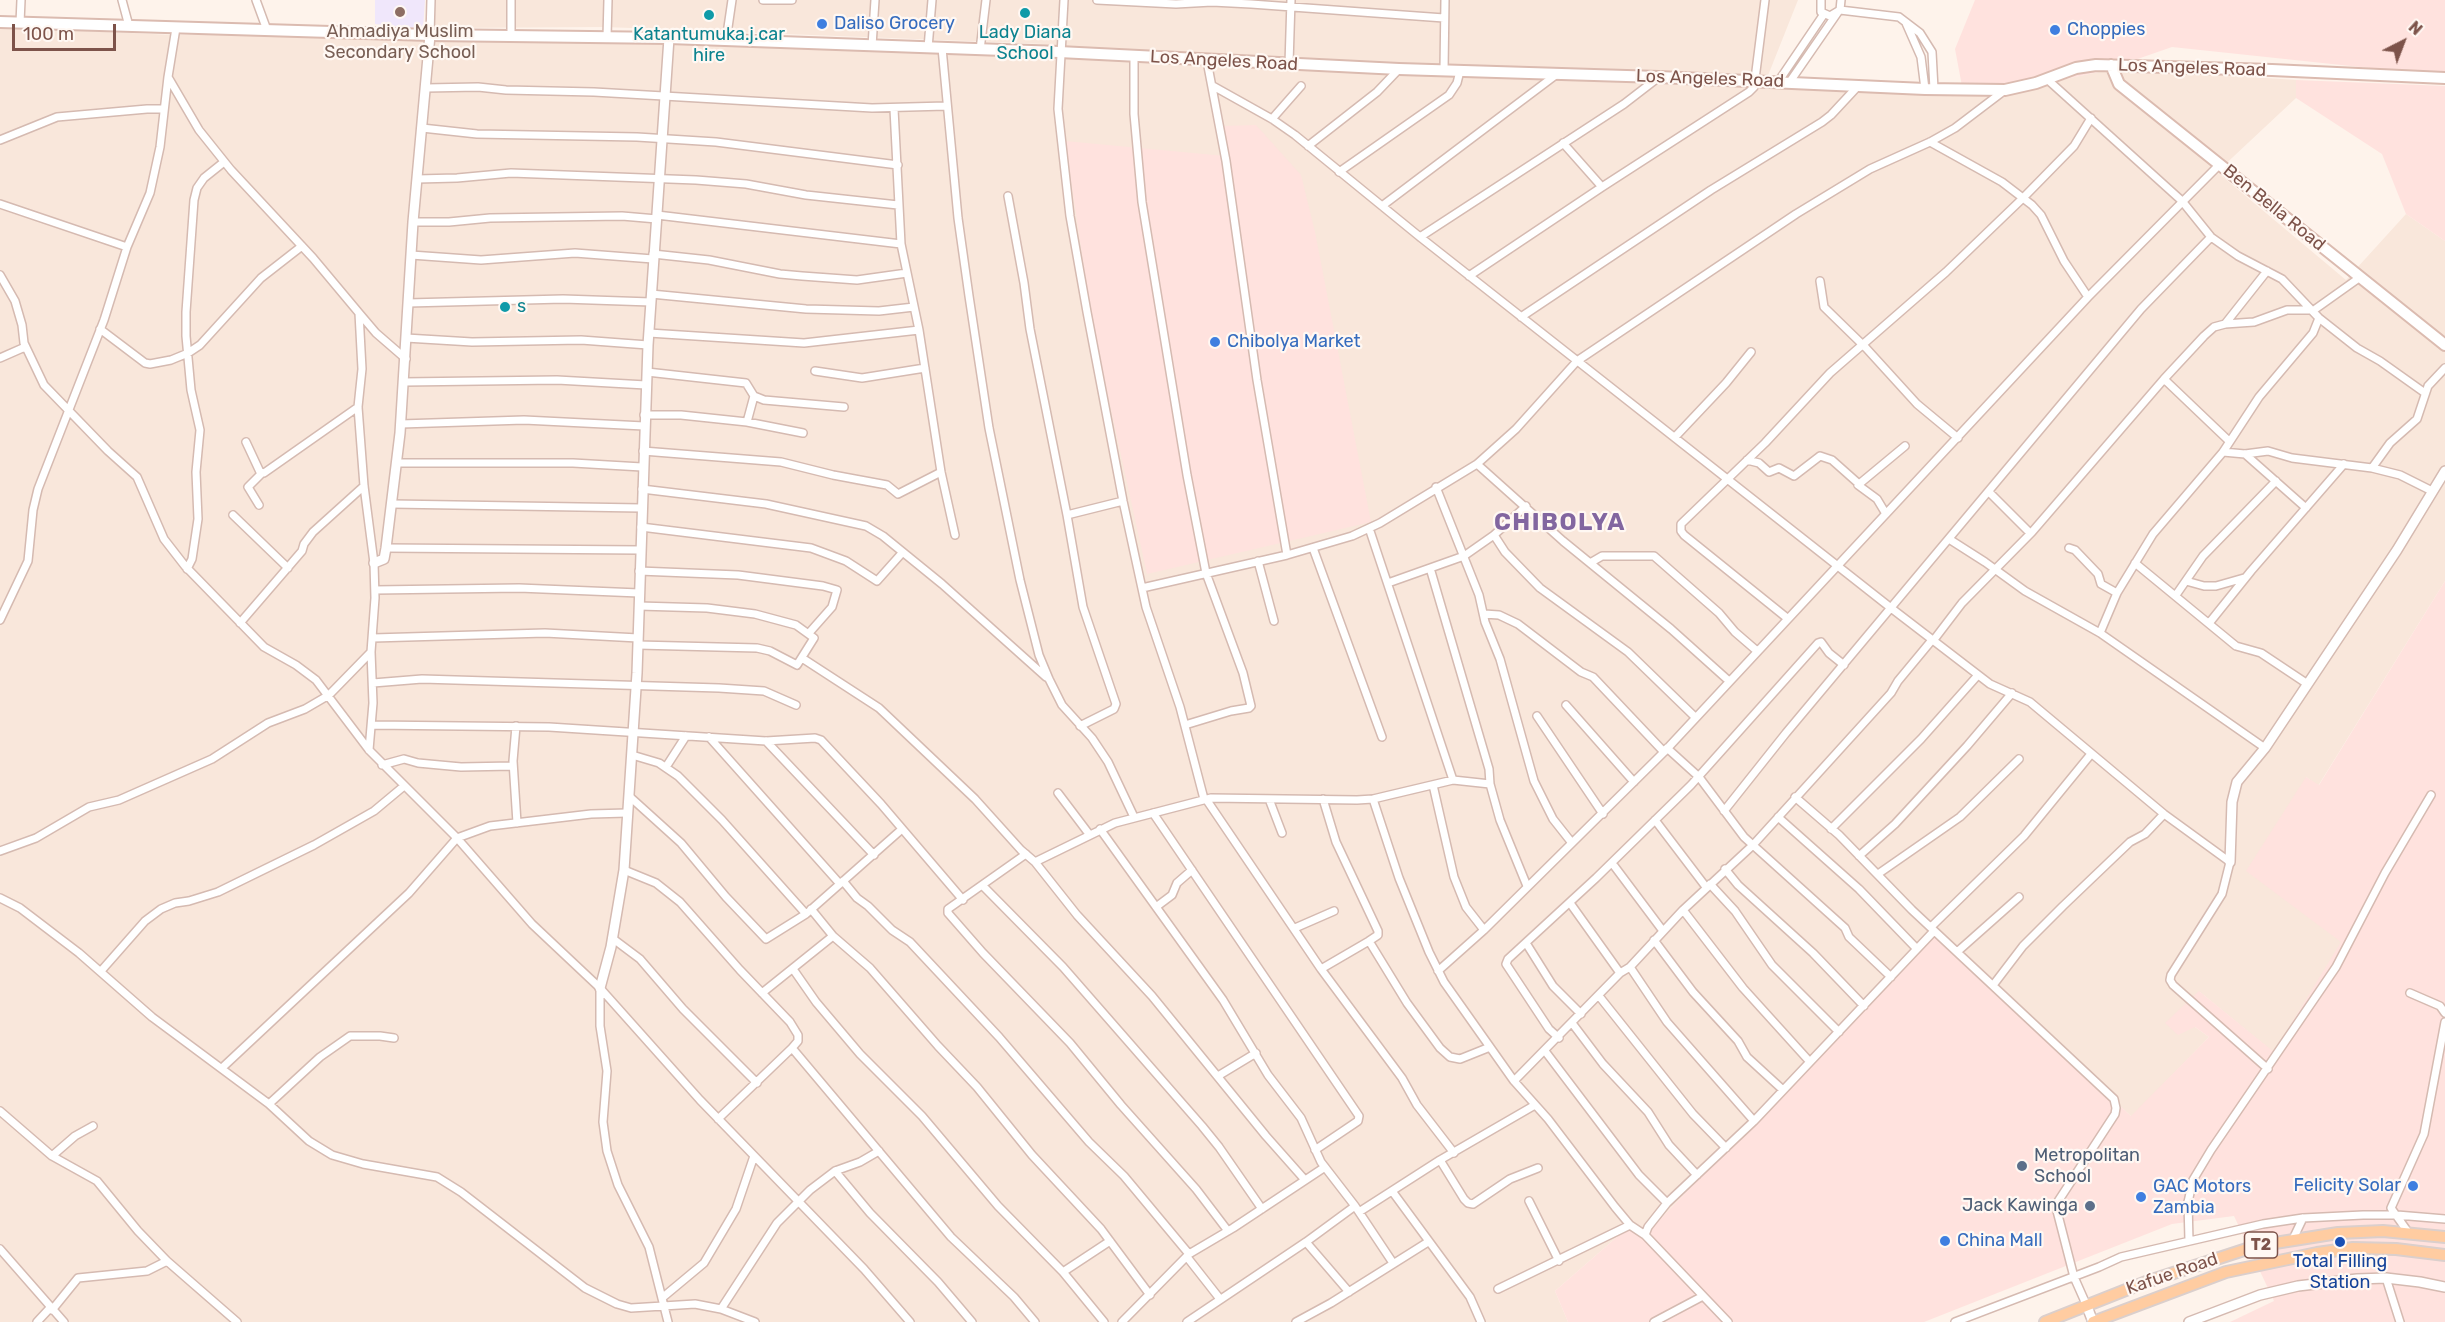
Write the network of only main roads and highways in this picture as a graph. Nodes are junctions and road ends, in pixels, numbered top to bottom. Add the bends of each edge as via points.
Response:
1 (0, 22) edge
2 (2112, 65) junction
3 (2445, 78) edge
4 (2445, 345) edge
5 (2445, 1237) edge
6 (2445, 1255) edge
7 (2045, 1322) edge
8 (2093, 1322) edge

1 - 2 main road, Los Angeles Road via 669,38 1929,89 2005,90 2048,80 2076,68
2 - 3 main road, Los Angeles Road
2 - 4 main road, Ben Bella Road via 2119,84
5 - 7 main road, Kafue Road / T2 via 2408,1232 2338,1233 2293,1239 2223,1256
6 - 8 main road, Kafue Road / T2 via 2353,1248 2317,1253 2226,1272

